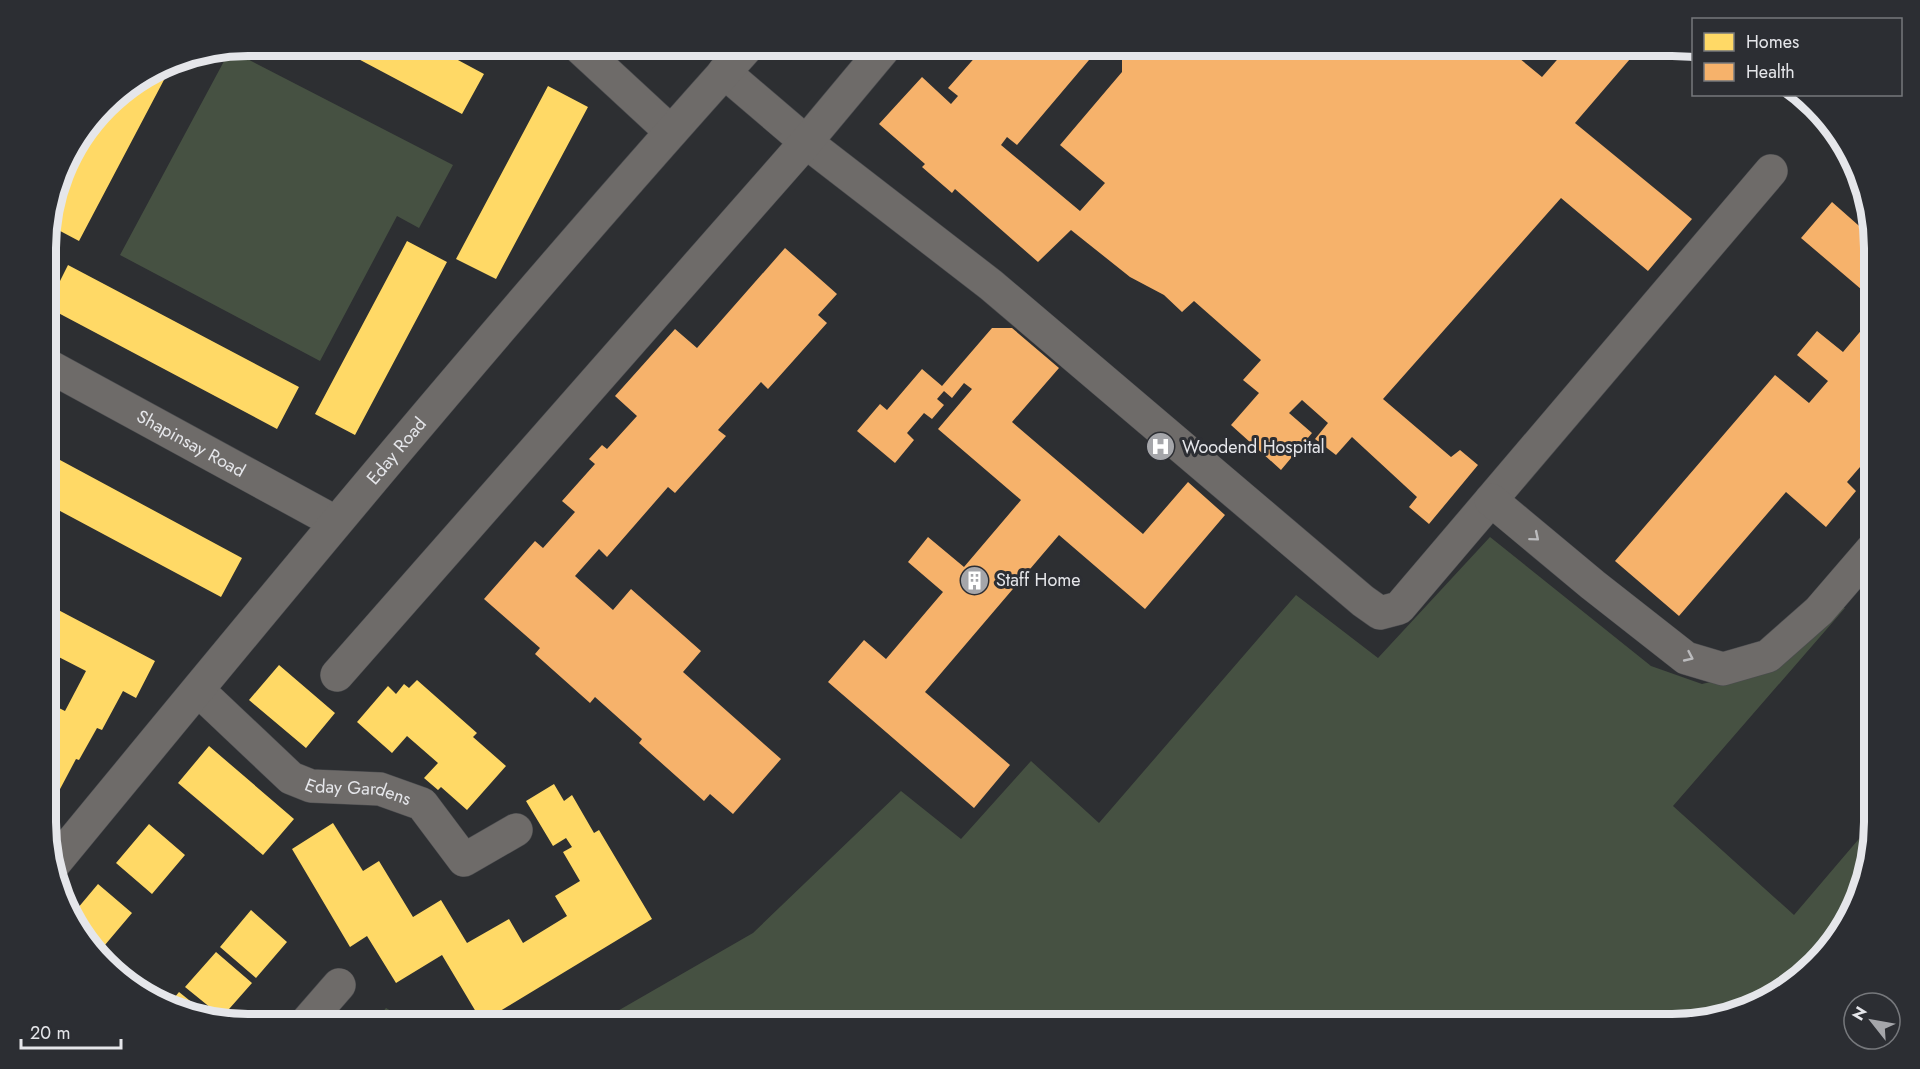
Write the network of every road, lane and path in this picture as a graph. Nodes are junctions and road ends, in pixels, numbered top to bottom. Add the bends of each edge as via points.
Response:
1 (589, 56) edge
2 (739, 56) edge
3 (878, 56) edge
4 (724, 72) junction
5 (670, 131) junction
6 (806, 142) junction
7 (1771, 171) dead end
8 (56, 370) edge
9 (1491, 500) junction
10 (335, 522) junction
11 (1864, 572) edge
12 (337, 675) dead end
13 (199, 692) junction
14 (516, 830) dead end
15 (59, 858) edge
16 (339, 985) dead end
17 (314, 1014) edge

1 - 5 street
2 - 4 street, Eday Road
3 - 6 street
4 - 5 street, Eday Road
4 - 6 street
5 - 10 street, Eday Road
6 - 9 street via 992,285 1380,613 1399,608
6 - 12 street
7 - 9 street
8 - 10 street, Shapinsay Road
9 -> 11 street via 1686,658 1723,669 1768,656
10 - 13 street, Eday Road
13 - 14 street, Eday Gardens via 291,778 311,786 380,789 422,804 464,860
13 - 15 street, Eday Road
16 - 17 street

